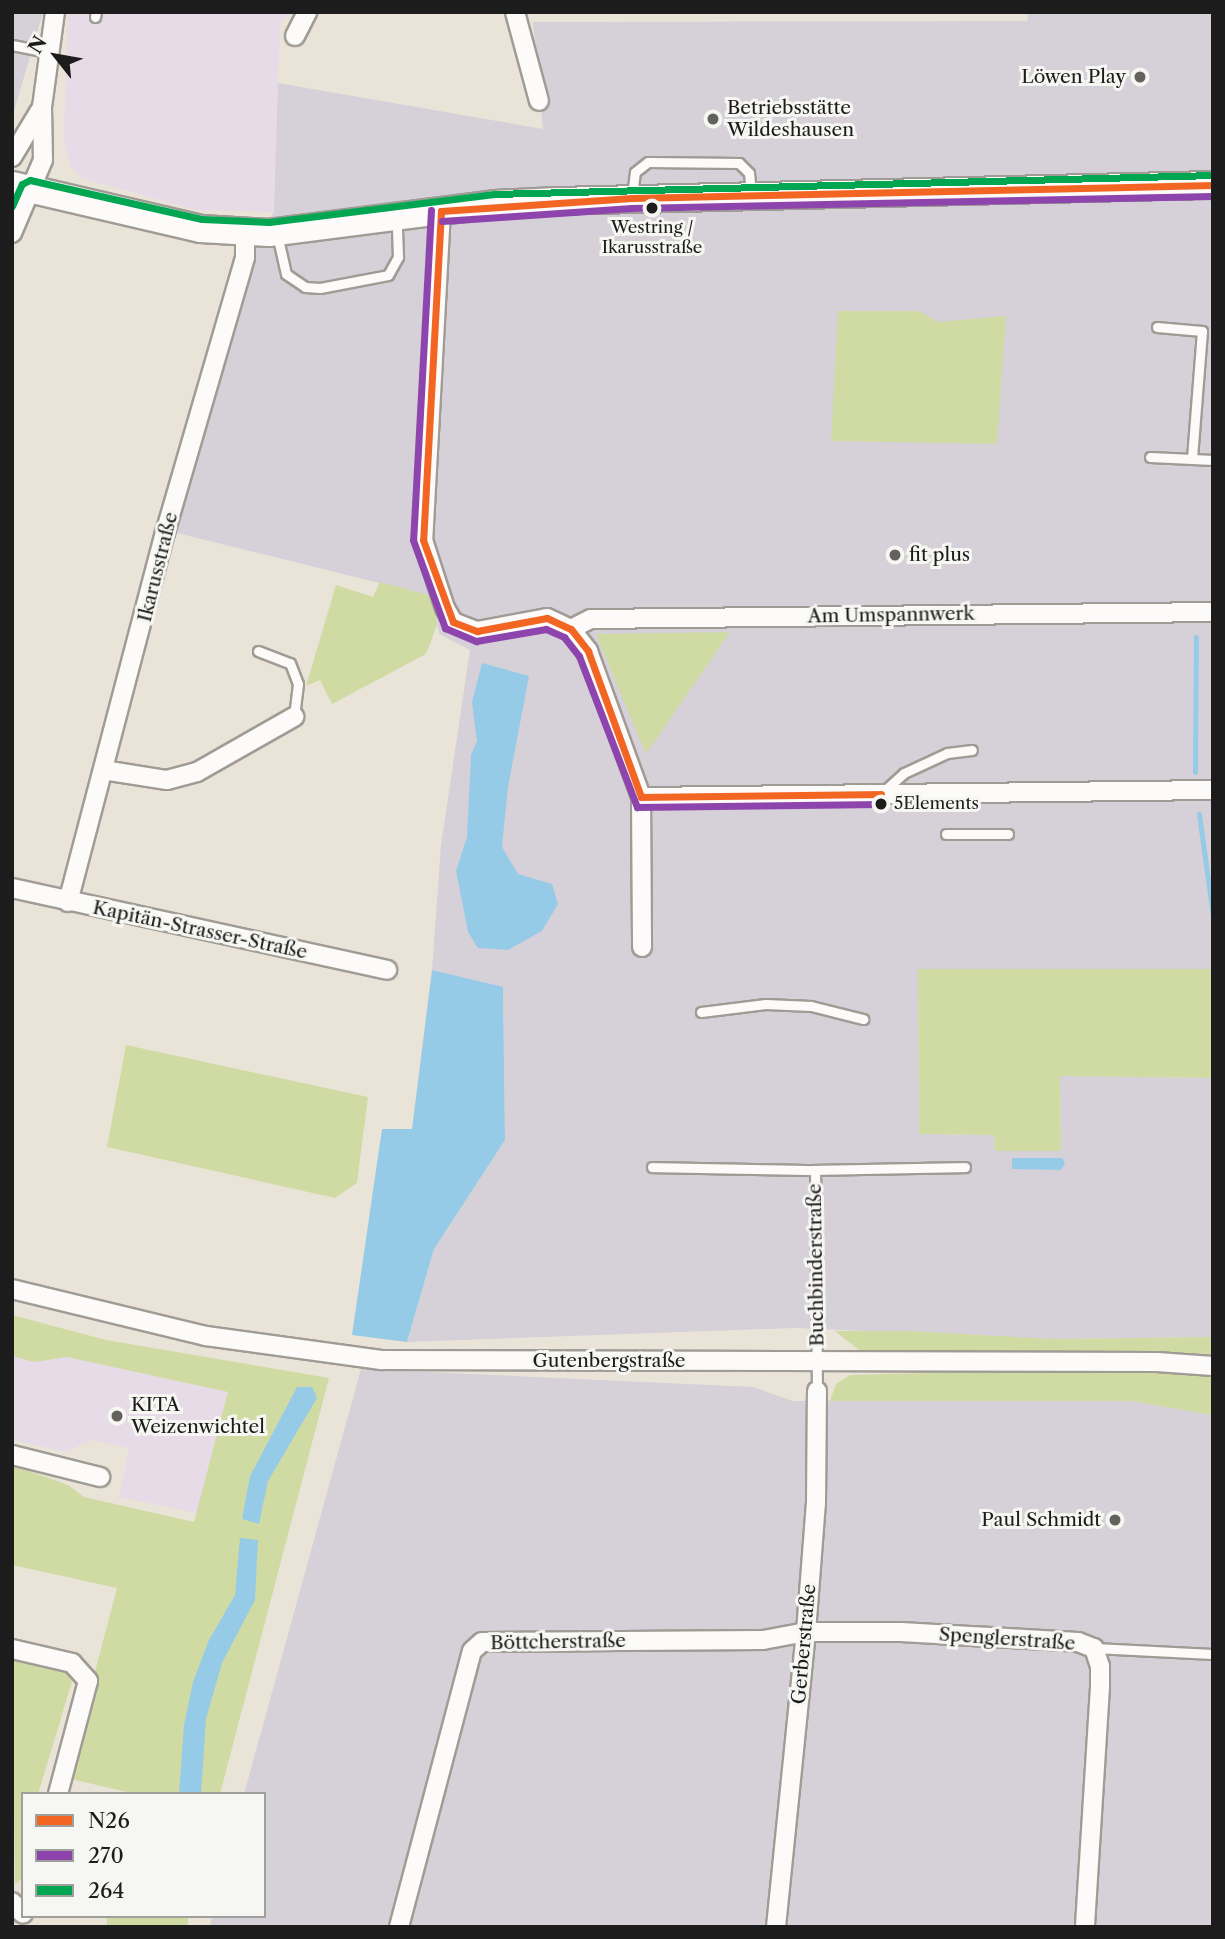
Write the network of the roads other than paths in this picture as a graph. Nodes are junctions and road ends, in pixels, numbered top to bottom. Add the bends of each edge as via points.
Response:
1 (55, 12) edge
2 (307, 12) edge
3 (515, 12) edge
4 (295, 36) dead end
5 (12, 45) edge
6 (52, 53) junction
7 (539, 101) dead end
8 (41, 107) junction
9 (12, 157) edge
10 (1213, 184) edge
11 (22, 187) edge
12 (751, 197) junction
13 (632, 198) junction
14 (441, 211) junction
15 (397, 218) junction
16 (12, 233) edge
17 (245, 233) junction
18 (276, 233) junction
19 (1157, 327) dead end
20 (1150, 457) dead end
21 (1192, 460) junction
22 (1213, 460) edge
23 (1213, 612) edge
24 (571, 629) junction
25 (258, 651) dead end
26 (294, 717) joint
27 (972, 750) dead end
28 (103, 770) junction
29 (1213, 790) edge
30 (881, 794) junction
31 (641, 797) junction
32 (946, 834) dead end
33 (1008, 834) dead end
34 (12, 888) edge
35 (68, 902) junction
36 (642, 947) dead end
37 (387, 970) dead end
38 (701, 1012) dead end
39 (863, 1019) dead end
40 (652, 1167) dead end
41 (965, 1167) dead end
42 (815, 1170) junction
43 (12, 1289) edge
44 (817, 1361) junction
45 (1213, 1366) edge
46 (817, 1391) joint
47 (12, 1455) edge
48 (100, 1477) dead end
49 (806, 1632) junction
50 (1094, 1648) junction
51 (12, 1649) edge
52 (1213, 1654) edge
53 (59, 1792) edge
54 (399, 1927) edge
55 (776, 1927) edge
56 (1085, 1927) edge

1 - 6 street
2 - 4 street
3 - 7 street
5 - 6 lane
6 - 8 street
8 - 9 street
8 - 11 street via 43,160
10 - 12 main road
11 - 16 street
11 - 17 main road via 167,222
12 - 13 main road
12 - 13 lane via 749,173 739,163 648,162 635,172
13 - 14 main road
14 - 15 main road
14 - 24 street via 423,540 453,622 477,631 547,618
15 - 18 main road
15 - 18 lane via 398,257 388,275 320,288 305,287 286,274
17 - 18 main road
17 - 28 street, Ikarusstraße via 245,257
19 - 21 lane via 1202,331
20 - 21 lane
21 - 22 lane
23 - 24 street, Am Umspannwerk via 590,619
24 - 31 street via 588,651
25 - 26 lane via 290,663 298,684
26 - 28 street via 197,772 167,780
27 - 30 lane via 947,753 904,773
28 - 35 street, Ikarusstraße
29 - 30 street
30 - 31 street
31 - 36 street
32 - 33 lane
34 - 35 street, Kapitän-Strasser-Straße
35 - 37 street, Kapitän-Strasser-Straße
38 - 39 lane via 766,1004 811,1006
40 - 42 lane, Buchbinderstraße
41 - 42 lane, Buchbinderstraße
42 - 44 lane, Buchbinderstraße
43 - 44 street, Gutenbergstraße via 206,1336 381,1360
44 - 45 street, Gutenbergstraße
44 - 46 lane, Gerberstraße
46 - 49 street, Gerberstraße via 816,1503
47 - 48 street
49 - 50 street, Spenglerstraße via 1014,1637 1079,1642
49 - 54 street, Böttcherstraße via 763,1640 482,1642 472,1651
49 - 55 street, Gerberstraße
50 - 52 lane
50 - 56 street, Spenglerstraße via 1100,1687
51 - 53 street via 72,1663 88,1681

